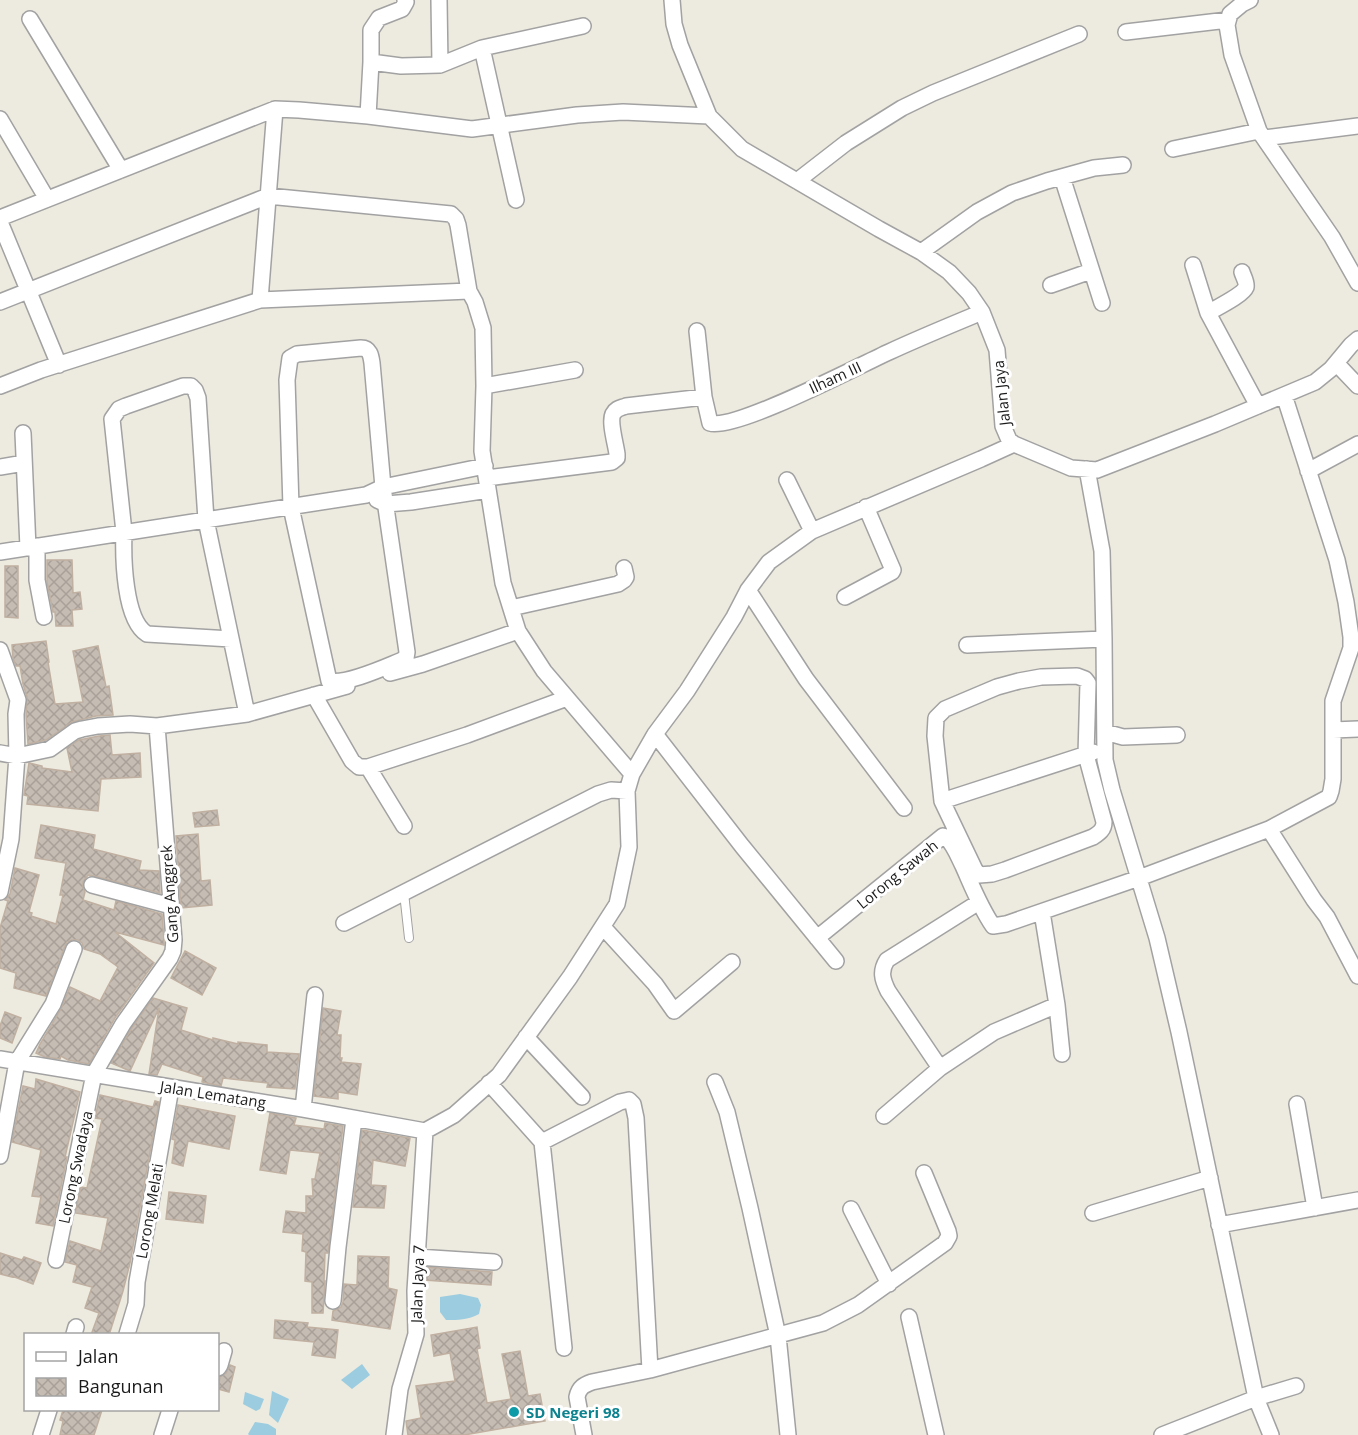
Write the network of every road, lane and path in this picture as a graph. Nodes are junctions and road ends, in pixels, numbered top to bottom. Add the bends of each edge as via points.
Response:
1 (405, 0) edge
2 (439, 0) edge
3 (672, 0) edge
4 (1250, 0) edge
5 (30, 19) dead end
6 (1228, 20) junction
7 (583, 26) dead end
8 (1126, 32) dead end
9 (1079, 34) dead end
10 (482, 48) junction
11 (371, 62) junction
12 (440, 65) junction
13 (274, 109) junction
14 (368, 116) junction
15 (709, 116) junction
16 (0, 119) edge
17 (499, 126) junction
18 (1358, 126) edge
19 (1262, 135) junction
20 (1173, 149) dead end
21 (1123, 165) dead end
22 (121, 170) junction
23 (1062, 177) junction
24 (797, 181) junction
25 (268, 196) junction
26 (47, 199) junction
27 (516, 200) dead end
28 (0, 220) edge
29 (921, 252) junction
30 (1193, 265) dead end
31 (1091, 271) junction
32 (1242, 272) dead end
33 (1358, 283) edge
34 (1051, 285) dead end
35 (28, 290) junction
36 (469, 291) junction
37 (260, 300) junction
38 (0, 302) edge
39 (1102, 303) dead end
40 (982, 312) junction
41 (1208, 313) junction
42 (697, 331) dead end
43 (1358, 339) edge
44 (1337, 364) junction
45 (59, 365) junction
46 (574, 370) dead end
47 (0, 386) edge
48 (484, 386) junction
49 (1358, 386) edge
50 (1284, 395) junction
51 (704, 397) junction
52 (1258, 406) junction
53 (23, 433) dead end
54 (1014, 444) junction
55 (1358, 444) edge
56 (24, 463) junction
57 (0, 467) edge
58 (1087, 469) junction
59 (1308, 471) junction
60 (487, 478) junction
61 (427, 479) junction
62 (787, 480) dead end
63 (383, 487) junction
64 (366, 495) junction
65 (432, 499) junction
66 (386, 504) junction
67 (291, 507) junction
68 (866, 507) junction
69 (206, 520) junction
70 (812, 531) junction
71 (124, 532) junction
72 (33, 547) junction
73 (0, 552) edge
74 (624, 568) dead end
75 (748, 590) junction
76 (844, 597) dead end
77 (1352, 601) edge
78 (511, 608) junction
79 (44, 616) dead end
80 (518, 632) junction
81 (231, 639) junction
82 (1104, 639) junction
83 (967, 645) dead end
84 (0, 650) edge
85 (314, 695) junction
86 (567, 698) junction
87 (247, 714) junction
88 (157, 726) junction
89 (1358, 729) edge
90 (1333, 730) junction
91 (655, 734) junction
92 (1177, 735) dead end
93 (1105, 740) junction
94 (0, 753) edge
95 (1086, 755) junction
96 (17, 756) junction
97 (368, 767) junction
98 (632, 774) junction
99 (627, 791) junction
100 (942, 801) junction
101 (904, 808) dead end
102 (404, 826) dead end
103 (1269, 829) junction
104 (1139, 878) junction
105 (92, 885) dead end
106 (0, 892) edge
107 (404, 893) junction
108 (979, 902) junction
109 (171, 906) junction
110 (1042, 912) junction
111 (344, 923) dead end
112 (603, 927) junction
113 (409, 938) dead end
114 (817, 938) junction
115 (75, 949) dead end
116 (836, 961) dead end
117 (732, 962) dead end
118 (1358, 976) edge
119 (315, 995) dead end
120 (1057, 1005) junction
121 (526, 1037) junction
122 (1062, 1054) dead end
123 (0, 1059) edge
124 (17, 1062) junction
125 (940, 1068) junction
126 (94, 1074) junction
127 (715, 1082) dead end
128 (489, 1083) junction
129 (171, 1088) junction
130 (582, 1097) dead end
131 (1297, 1104) dead end
132 (303, 1109) junction
133 (884, 1116) dead end
134 (354, 1119) junction
135 (425, 1131) junction
136 (542, 1142) junction
137 (0, 1156) edge
138 (924, 1173) dead end
139 (1210, 1178) junction
140 (1358, 1200) edge
141 (1316, 1208) junction
142 (851, 1209) dead end
143 (1094, 1213) dead end
144 (1219, 1225) junction
145 (417, 1257) junction
146 (56, 1260) dead end
147 (494, 1263) dead end
148 (889, 1284) junction
149 (333, 1301) dead end
150 (909, 1317) dead end
151 (128, 1333) edge
152 (778, 1336) junction
153 (564, 1348) dead end
154 (224, 1351) dead end
155 (219, 1366) edge
156 (650, 1370) junction
157 (1296, 1386) dead end
158 (1256, 1398) junction
159 (49, 1411) edge
160 (170, 1411) edge
161 (41, 1435) edge
162 (162, 1435) edge
163 (394, 1435) edge
164 (584, 1435) edge
165 (788, 1435) edge
166 (936, 1435) edge
167 (1162, 1435) edge
168 (1271, 1435) edge

1 - 11 street via 402,9 379,18 371,30
2 - 12 street
3 - 15 street, Jalan Jaya via 680,45
4 - 6 street via 1235,9
5 - 22 street
6 - 8 street
6 - 19 street via 1232,55
7 - 10 street
9 - 24 street via 902,108 846,143
10 - 12 street
10 - 17 street
11 - 12 street
11 - 14 street
13 - 14 street
13 - 22 street
13 - 25 street
14 - 17 street via 472,129
15 - 17 street via 623,112
15 - 24 street, Jalan Jaya via 742,149
16 - 26 street
17 - 27 street
18 - 19 street
19 - 20 street
19 - 33 street via 1332,237
21 - 23 street
22 - 26 street
23 - 29 street via 1012,193
23 - 31 street
24 - 29 street, Jalan Jaya
25 - 35 street
25 - 36 street via 451,214 458,225
25 - 37 street
26 - 28 street
28 - 35 street
29 - 40 street, Jalan Jaya via 959,282
30 - 41 street
31 - 34 street
31 - 39 street
32 - 41 street via 1244,290
35 - 38 street
35 - 45 street
36 - 37 street
36 - 48 street via 483,328
37 - 45 street
40 - 51 street, Ilham III via 729,422 710,423
40 - 54 street, Jalan Jaya via 997,350 1002,426
41 - 52 street
42 - 51 street, Ilham III
43 - 44 street, Jalan Jaya
44 - 49 street
44 - 50 street, Jalan Jaya via 1315,382
45 - 47 street
46 - 48 street
48 - 60 street via 482,451
50 - 52 street, Jalan Jaya
50 - 59 street
51 - 60 street via 616,410 612,421 617,458 612,462
52 - 58 street, Jalan Jaya via 1097,470
53 - 56 street
54 - 58 street, Jalan Jaya via 1071,468
54 - 68 street
55 - 59 street
56 - 57 street
56 - 72 street
58 - 82 street via 1102,551
59 - 77 street
60 - 61 street
60 - 65 street
60 - 78 street via 503,583
61 - 63 street
61 - 65 street
62 - 70 street
63 - 64 street
63 - 66 street
63 - 67 street via 368,350 297,354 290,358 286,380
64 - 66 street
64 - 67 street
65 - 66 street
66 - 67 street via 406,657 357,677 333,682 329,681
67 - 69 street
68 - 70 street
68 - 76 street via 893,570
69 - 71 street
69 - 71 street via 198,398 195,390 183,386 119,409 112,419
69 - 81 street
70 - 75 street via 770,562
71 - 72 street
71 - 81 street via 128,594 142,630 150,634
72 - 73 street
72 - 79 street
74 - 78 street via 626,577 618,584
75 - 91 street via 687,691
75 - 101 street via 806,680
77 - 90 street via 1351,648 1333,700
78 - 80 street
80 - 85 street
80 - 86 street
81 - 87 street
82 - 83 street
82 - 93 street
84 - 96 street via 18,700
85 - 87 street
85 - 97 street via 352,761 359,767
86 - 97 street
86 - 98 street
87 - 88 street
88 - 96 street via 98,726 75,731 50,749
88 - 109 street, Gang Anggrek
89 - 90 street
90 - 103 street, Lorong Sawah via 1329,797
91 - 98 street
91 - 114 street
92 - 93 street
93 - 95 street
93 - 104 street via 1112,790
94 - 96 street
95 - 100 street
95 - 100 street via 1103,828 1093,837 999,872 979,875
95 - 100 street via 1085,679 1041,677 997,687 945,709 936,718
96 - 106 street via 11,839
97 - 102 street
98 - 99 street
99 - 107 street via 598,794
99 - 112 street via 628,847 617,904
103 - 104 street, Lorong Sawah
103 - 118 street via 1327,917
104 - 110 street, Lorong Sawah
104 - 139 street via 1177,1022
105 - 109 street
107 - 111 street
107 - 113 lane
108 - 110 street, Lorong Sawah via 993,926
108 - 114 street, Lorong Sawah via 954,846 943,836
108 - 125 street via 887,960 882,970 888,990
109 - 126 street, Gang Anggrek via 174,940 170,958 123,1024
110 - 120 street
112 - 117 street via 656,984 674,1011
112 - 121 street
114 - 116 street
115 - 124 street via 53,1004
119 - 132 street
120 - 122 street
120 - 125 street via 994,1032
121 - 128 street
121 - 130 street
123 - 124 street, Jalan Lematang
124 - 126 street, Jalan Lematang
124 - 137 street
125 - 133 street
126 - 129 street, Jalan Lematang
126 - 146 street, Lorong Swadaya
127 - 152 street via 730,1123
128 - 135 street via 454,1114
128 - 136 street
129 - 132 street, Jalan Lematang
129 - 151 street, Lorong Melati via 136,1304
131 - 141 street
132 - 134 street, Jalan Lematang
134 - 135 street, Jalan Lematang
134 - 149 street
135 - 145 street, Jalan Jaya 7
136 - 153 street
136 - 156 street via 620,1102 629,1100 633,1104
138 - 148 street via 949,1236
139 - 143 street
139 - 144 street
140 - 141 street
141 - 144 street
142 - 148 street
144 - 158 street
145 - 147 street
145 - 163 street, Jalan Jaya 7 via 416,1334 400,1389
148 - 152 street via 823,1323
150 - 166 street
152 - 156 street
152 - 165 street
154 - 155 street
156 - 164 street via 580,1388 577,1396
157 - 158 street
158 - 167 street
158 - 168 street
159 - 161 street
160 - 162 street

